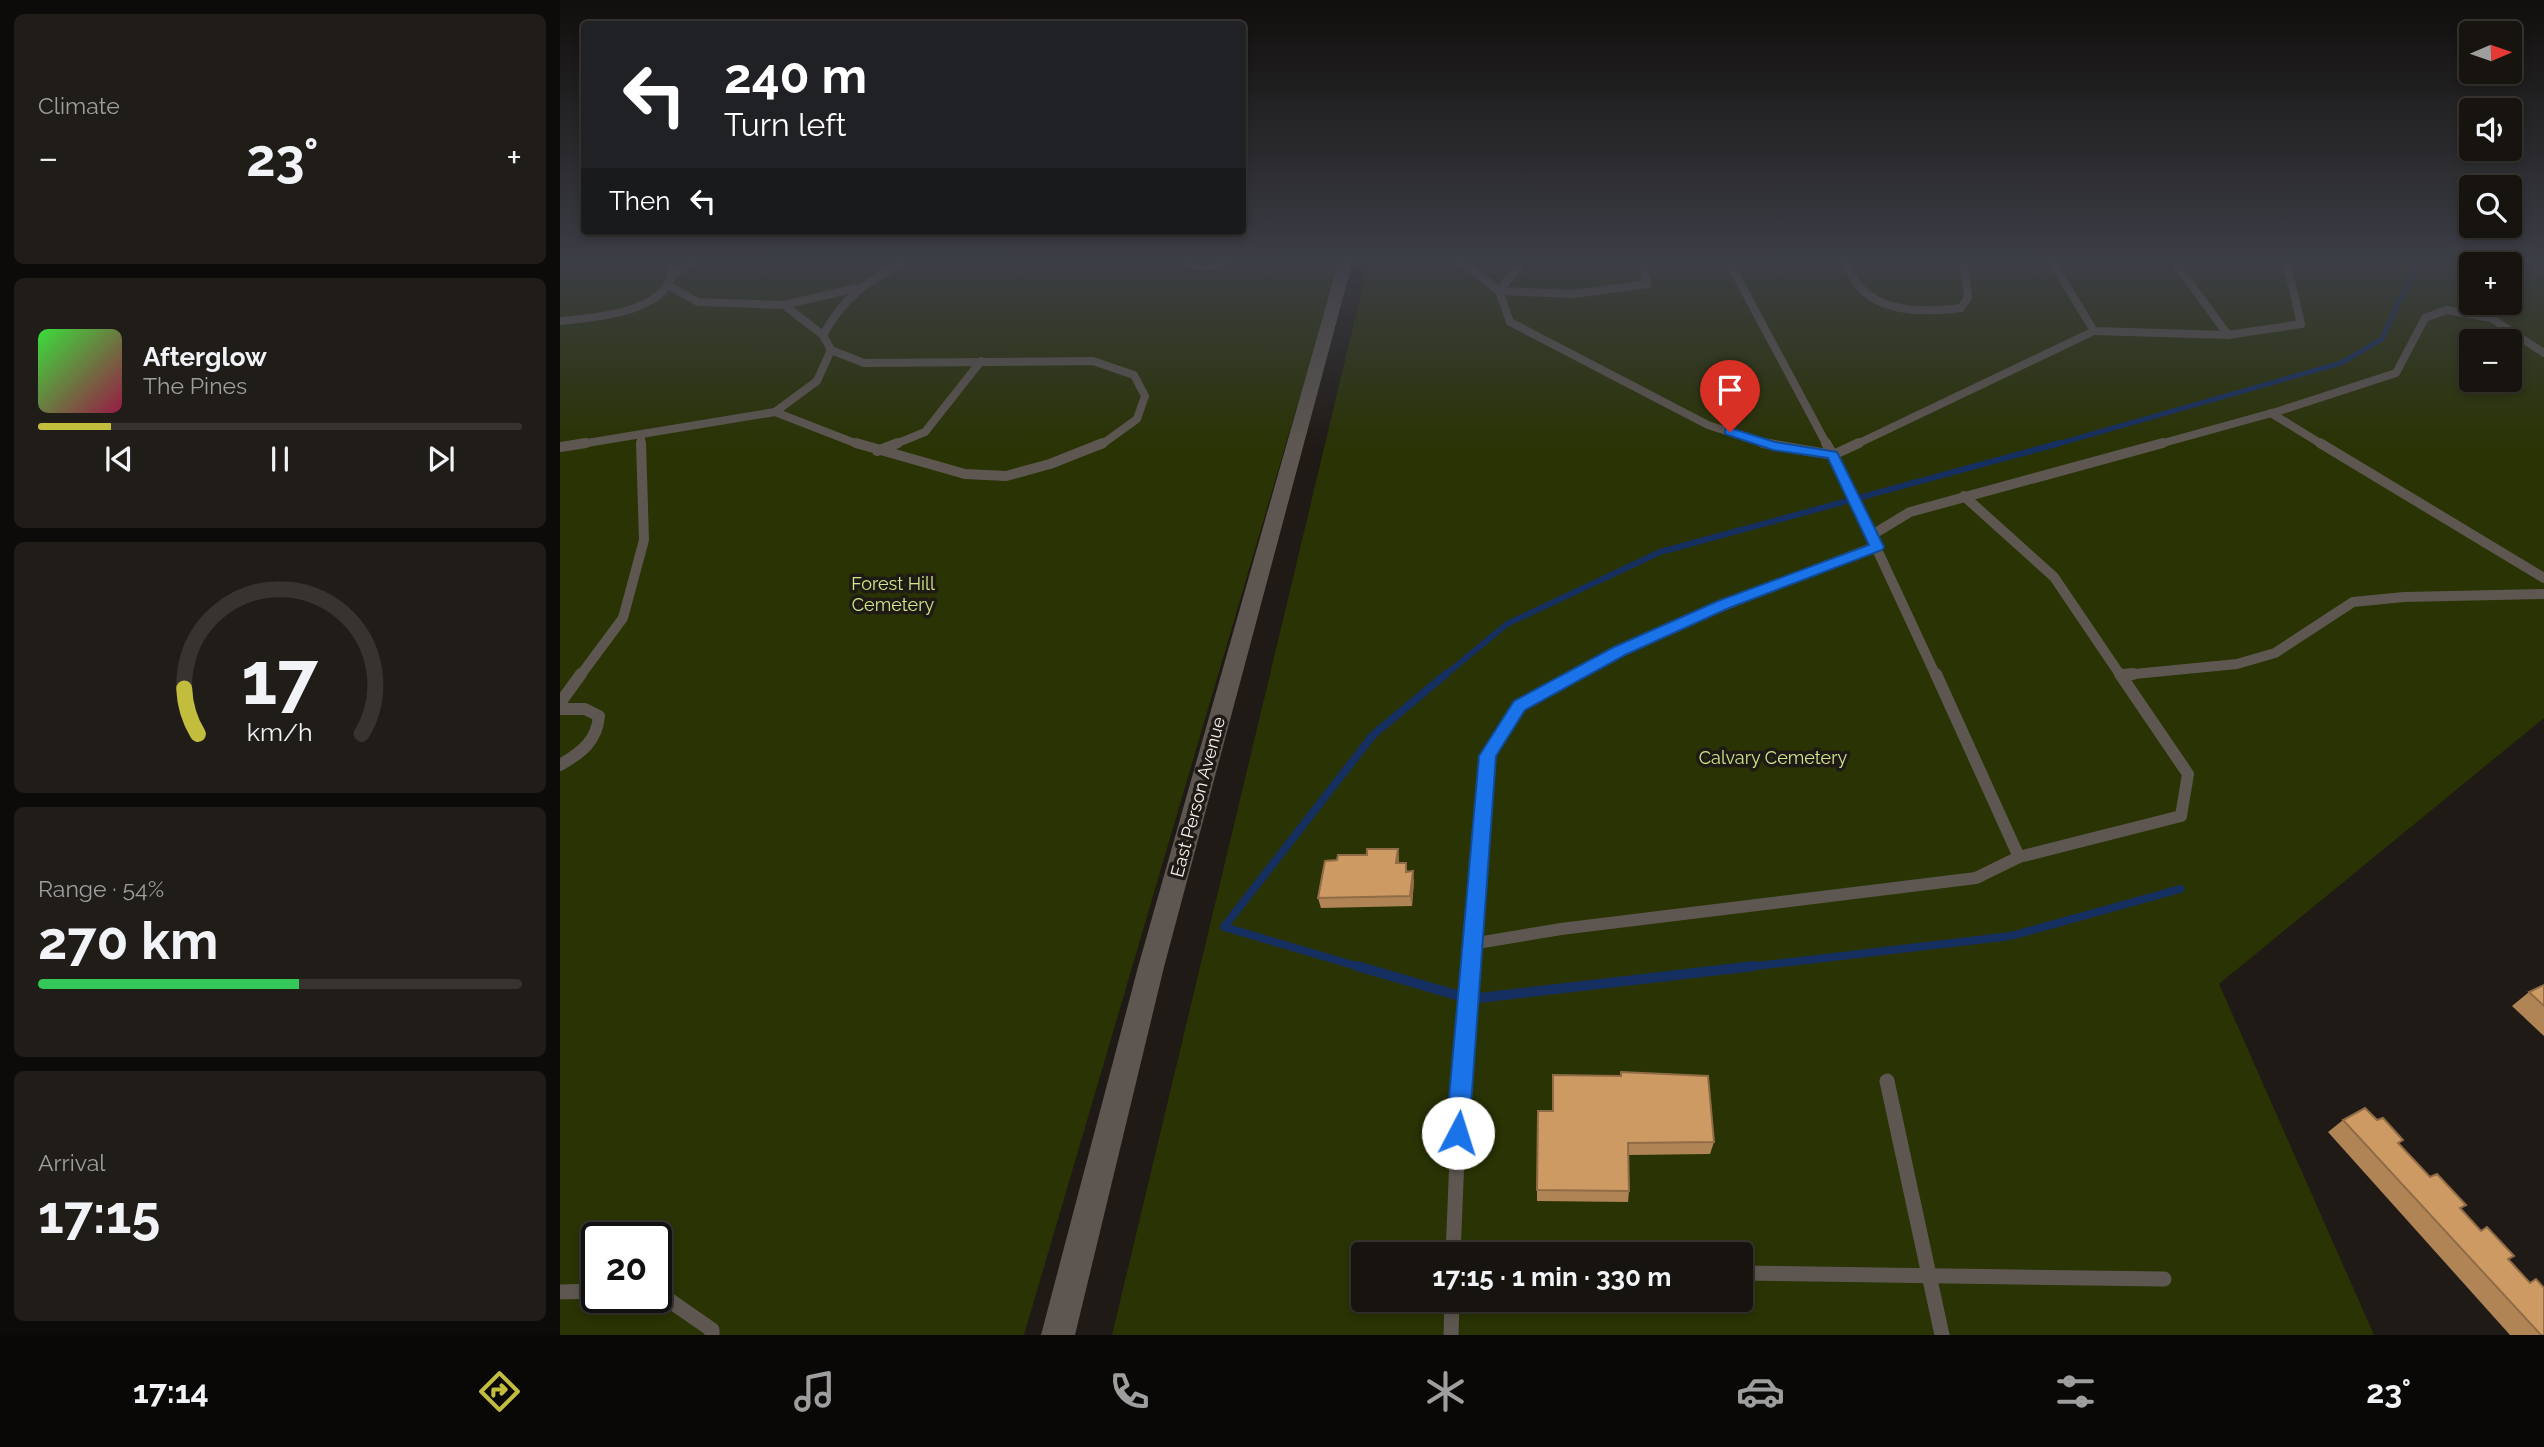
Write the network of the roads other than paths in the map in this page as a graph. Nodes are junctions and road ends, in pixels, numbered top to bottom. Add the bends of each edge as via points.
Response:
1 (806, 322) edge
2 (829, 322) edge
3 (1329, 322) edge
4 (1511, 322) edge
5 (1762, 322) edge
6 (2089, 322) edge
7 (2219, 322) edge
8 (2301, 322) edge
9 (2423, 322) edge
10 (2499, 322) edge
11 (2094, 331) junction
12 (823, 335) junction
13 (2228, 335) junction
14 (831, 350) junction
15 (2544, 353) edge
16 (981, 361) junction
17 (775, 412) junction
18 (2271, 413) junction
19 (641, 435) junction
20 (560, 447) edge
21 (877, 451) junction
22 (1833, 455) junction
23 (1964, 496) junction
24 (1872, 535) junction
25 (1877, 547) junction
26 (2544, 578) edge
27 (2544, 594) edge
28 (2124, 676) junction
29 (560, 703) edge
30 (560, 709) edge
31 (560, 765) edge
32 (2019, 857) junction
33 (1471, 944) junction
34 (1887, 1082) dead end
35 (1454, 1242) edge
36 (1753, 1273) edge
37 (1930, 1276) junction
38 (2164, 1279) dead end
39 (581, 1291) edge
40 (560, 1292) edge
41 (672, 1302) edge
42 (1452, 1312) edge
43 (712, 1335) edge
44 (1058, 1335) edge
45 (1451, 1335) edge
46 (1942, 1335) edge

1 - 12 lane
2 - 12 lane
3 - 44 street, East Person Avenue via 1151,967
4 - 22 lane via 1709,425 1773,446
5 - 22 lane
6 - 11 lane
7 - 13 lane
8 - 13 lane
9 - 18 lane via 2396,373
10 - 15 lane
11 - 13 lane
11 - 22 lane
12 - 14 lane
14 - 16 lane via 864,363
14 - 17 lane via 817,381
16 - 21 lane via 925,432
16 - 21 lane via 1093,361 1134,375 1145,396 1137,419 1100,445 1006,476 965,474
17 - 19 lane
17 - 21 lane
18 - 23 lane
18 - 26 lane
19 - 20 lane
19 - 29 lane via 644,541 623,618
22 - 24 lane
23 - 24 lane via 1910,512
23 - 28 lane via 2054,577
24 - 25 lane
25 - 32 lane
25 - 33 lane via 1642,640 1520,705 1487,756
27 - 28 lane via 2404,597 2353,603 2275,653 2237,664
28 - 32 lane via 2188,774 2181,816
30 - 31 lane via 591,710 598,716 599,731 578,755
32 - 33 lane via 1976,878
33 - 35 lane
34 - 37 lane
36 - 37 lane
37 - 38 lane
37 - 46 lane
39 - 40 lane
41 - 43 lane via 712,1330
42 - 45 lane

